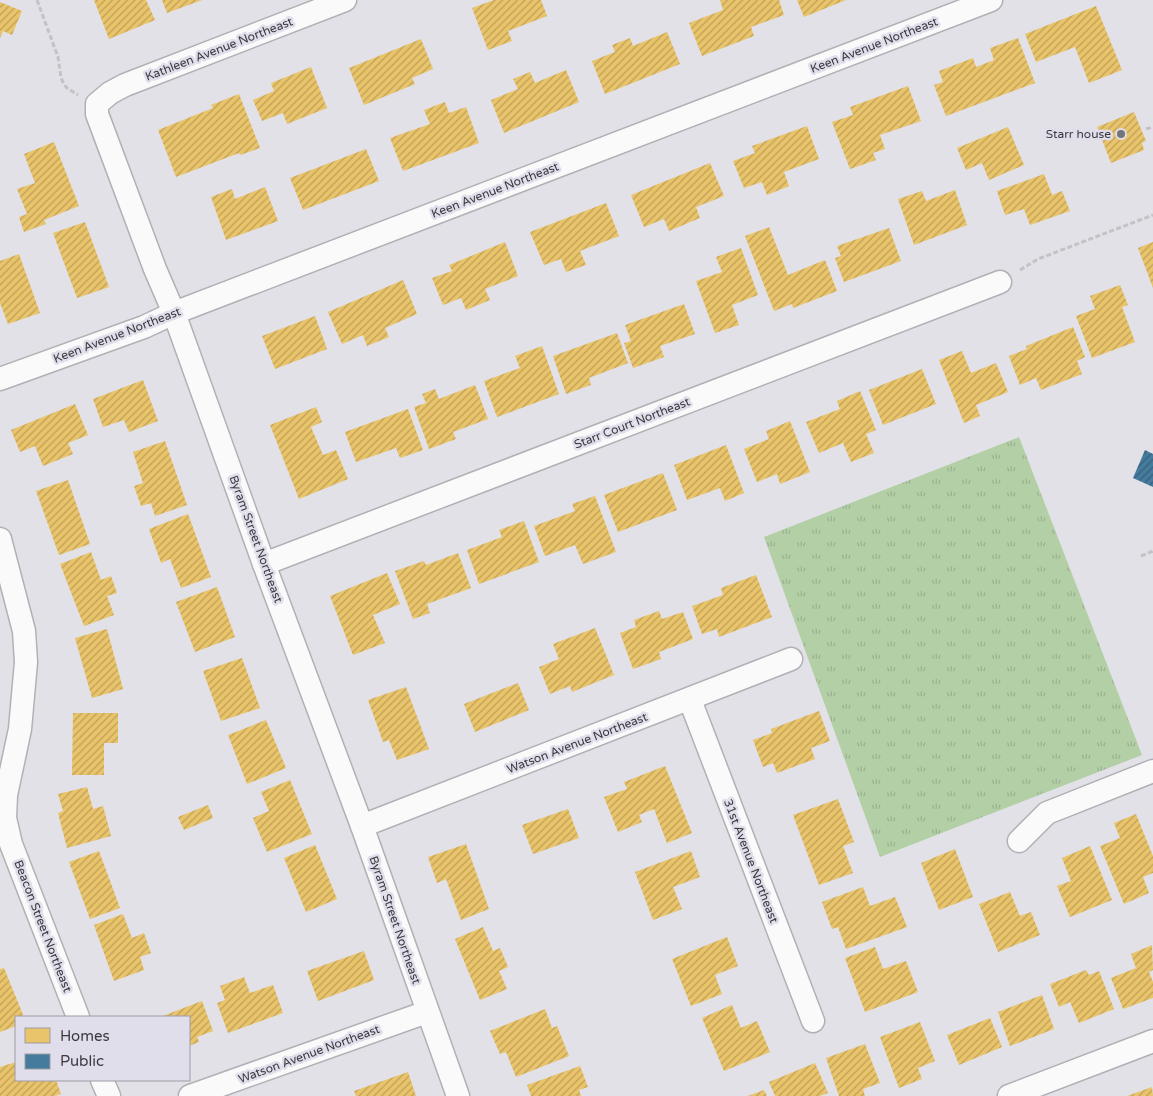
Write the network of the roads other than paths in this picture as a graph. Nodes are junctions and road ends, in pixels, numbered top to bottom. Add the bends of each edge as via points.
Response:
1 (346, 0) edge
2 (991, 0) edge
3 (97, 104) joint
4 (1000, 282) road end
5 (174, 313) junction
6 (0, 379) edge
7 (0, 539) edge
8 (264, 564) junction
9 (9, 611) edge
10 (791, 659) dead end
11 (690, 700) junction
12 (1153, 771) edge
13 (362, 826) junction
14 (1019, 841) dead end
15 (427, 1012) junction
16 (78, 1016) edge
17 (813, 1021) dead end
18 (1153, 1041) edge
19 (102, 1081) edge
20 (109, 1096) edge
21 (190, 1096) edge
22 (458, 1096) edge
23 (1009, 1096) edge

1 - 3 street, Kathleen Avenue Northeast via 125,85
2 - 5 street, Keen Avenue Northeast
3 - 5 street, Byram Street Northeast via 96,114
4 - 8 street, Starr Court Northeast
5 - 6 street, Keen Avenue Northeast
5 - 8 street, Byram Street Northeast
7 - 9 street, Beacon Street Northeast via 8,564
8 - 13 street, Byram Street Northeast
9 - 16 street, Beacon Street Northeast via 24,631 26,662 21,722 6,795 5,818 11,844
10 - 11 street, Watson Avenue Northeast
11 - 13 street, Watson Avenue Northeast
11 - 17 street, 31st Avenue Northeast
12 - 14 street via 1047,813
13 - 15 street, Byram Street Northeast
15 - 21 street, Watson Avenue Northeast
15 - 22 street, Byram Street Northeast
18 - 23 street
19 - 20 street

